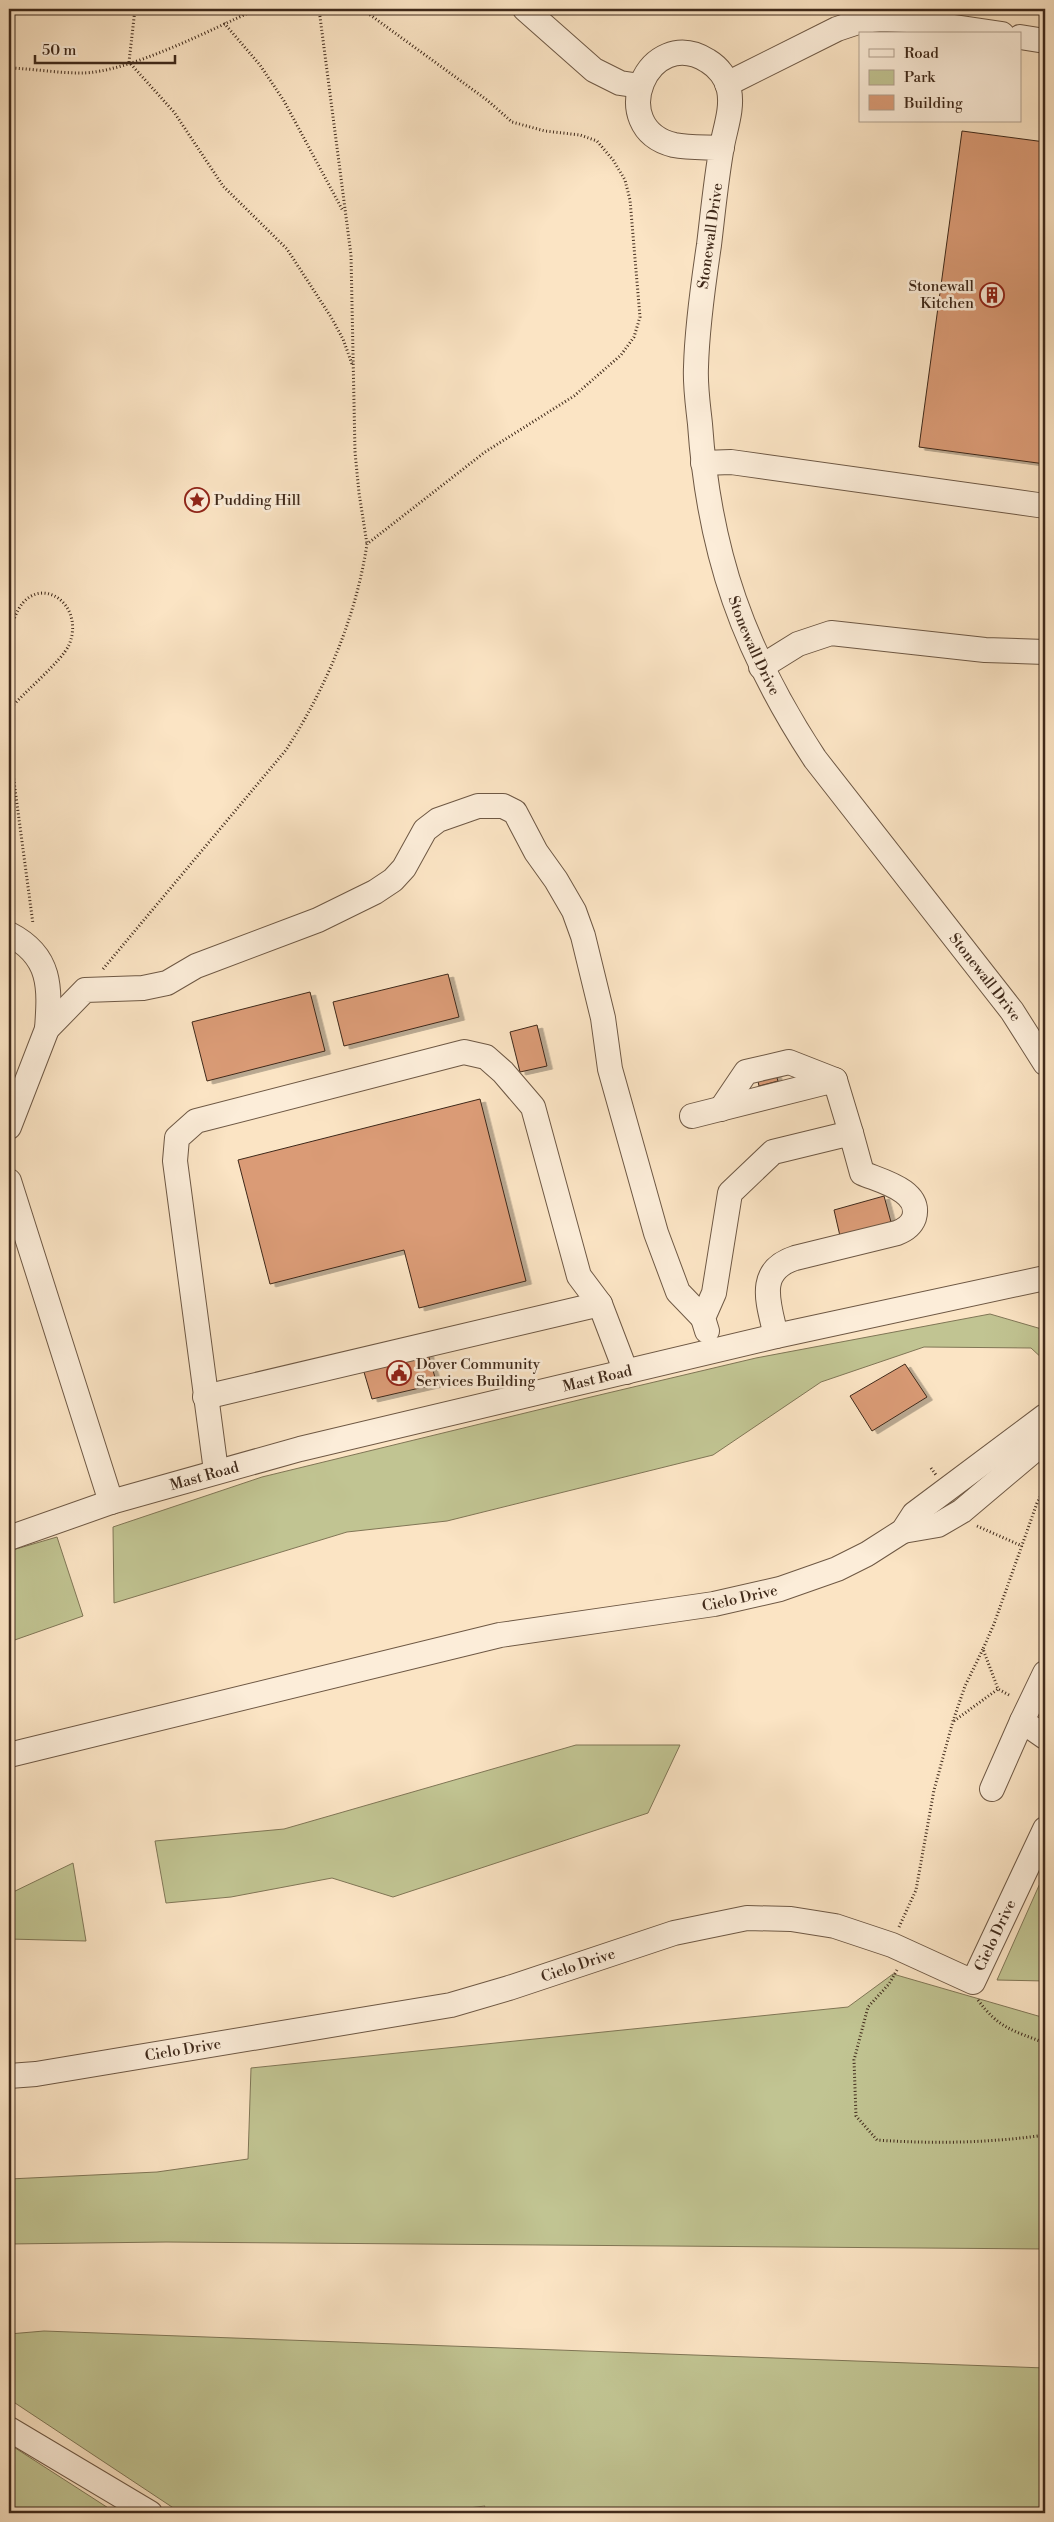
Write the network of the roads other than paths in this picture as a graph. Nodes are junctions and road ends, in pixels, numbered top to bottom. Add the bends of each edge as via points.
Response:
1 (525, 9) edge
2 (988, 32) edge
3 (1022, 37) edge
4 (1045, 41) edge
5 (727, 84) junction
6 (640, 86) junction
7 (722, 148) junction
8 (704, 463) junction
9 (1045, 506) edge
10 (1045, 652) edge
11 (761, 667) junction
12 (9, 934) edge
13 (47, 1029) junction
14 (1045, 1063) edge
15 (692, 1116) dead end
16 (9, 1127) edge
17 (851, 1133) junction
18 (9, 1181) edge
19 (1045, 1278) edge
20 (600, 1304) junction
21 (704, 1318) junction
22 (776, 1336) junction
23 (711, 1351) junction
24 (626, 1372) junction
25 (204, 1397) junction
26 (1045, 1416) edge
27 (1045, 1441) edge
28 (216, 1471) junction
29 (111, 1502) junction
30 (903, 1531) junction
31 (9, 1538) edge
32 (1045, 1673) edge
33 (1022, 1721) junction
34 (1045, 1737) edge
35 (9, 1755) edge
36 (992, 1789) dead end
37 (1045, 1829) edge
38 (9, 2076) edge
39 (9, 2429) edge
40 (150, 2513) edge

1 - 6 street via 594,70 620,83
2 - 5 street via 907,20 861,21 837,29
3 - 4 street
5 - 6 street, Stonewall Drive via 715,65 687,53 672,54 658,61 646,72
5 - 7 street, Stonewall Drive via 730,105
6 - 7 street via 637,101 640,116 660,139 675,145
7 - 8 street, Stonewall Drive via 702,295 696,368
8 - 9 street via 731,462
8 - 11 street, Stonewall Drive via 708,504 722,566
10 - 11 street via 985,650 830,633 798,644
11 - 14 street, Stonewall Drive via 815,759 1012,1011
12 - 13 street via 32,953 45,971 50,991
13 - 16 street
13 - 21 street via 85,990 143,988 167,983 196,966 318,920 392,880 404,868 424,830 438,820 478,806 503,806 515,812 574,911 603,1018 610,1069 656,1233 678,1292
15 - 17 street via 721,1109 746,1072 789,1062 835,1080
17 - 21 street via 773,1152 730,1193 714,1293
17 - 22 street via 862,1173 907,1194 914,1204 914,1219 897,1233 795,1258 780,1266 770,1278 767,1292
18 - 29 street
19 - 22 street, Mast Road
20 - 24 street
20 - 25 street
20 - 25 street via 579,1276 533,1106 486,1057 464,1052 196,1121 177,1138 175,1161
21 - 23 street
22 - 23 street, Mast Road
23 - 24 street, Mast Road
24 - 28 street, Mast Road
25 - 28 street
26 - 30 street, Cielo Drive via 914,1514
27 - 30 street, Cielo Drive via 962,1511 938,1525
28 - 29 street, Mast Road
29 - 31 street, Mast Road
30 - 35 street, Cielo Drive via 837,1569 780,1589 714,1604 500,1635
32 - 33 street
33 - 34 street
33 - 36 street
37 - 38 street, Cielo Drive via 973,1982 892,1945 836,1926 791,1919 747,1918 674,1933 509,1988 435,2008
39 - 40 street

